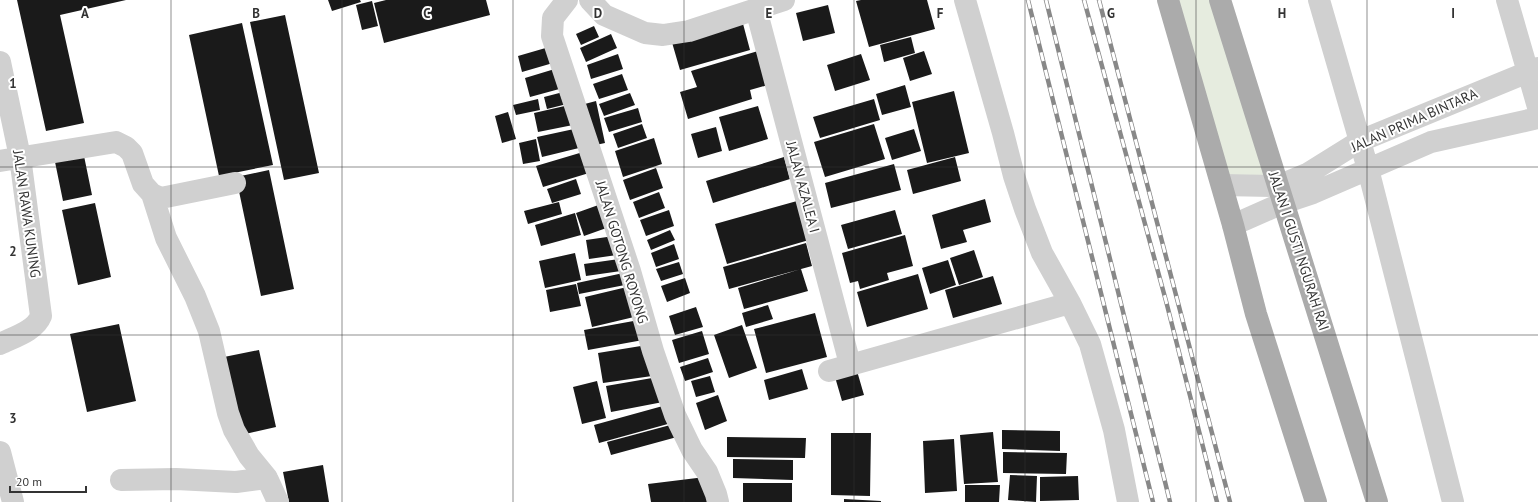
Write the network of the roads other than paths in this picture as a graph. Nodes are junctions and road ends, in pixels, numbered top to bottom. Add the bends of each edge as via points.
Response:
1 (567, 0) edge
2 (590, 0) edge
3 (784, 0) edge
4 (965, 0) edge
5 (1168, 0) edge
6 (1220, 0) edge
7 (1319, 0) edge
8 (1507, 0) edge
9 (756, 9) junction
10 (0, 62) edge
11 (1533, 70) edge
12 (1538, 107) edge
13 (1538, 118) edge
14 (1360, 141) junction
15 (10, 159) edge
16 (1368, 169) junction
17 (235, 183) dead end
18 (1222, 185) junction
19 (152, 194) junction
20 (1280, 194) junction
21 (1233, 225) junction
22 (1070, 303) junction
23 (0, 344) edge
24 (850, 364) junction
25 (829, 371) dead end
26 (0, 452) edge
27 (267, 478) junction
28 (121, 480) dead end
29 (13, 502) edge
30 (278, 502) edge
31 (718, 502) edge
32 (1128, 502) edge
33 (1316, 502) edge
34 (1377, 502) edge
35 (1453, 502) edge

1 - 31 street, JALAN GOTONG ROYONG via 553,18 552,36 630,271 665,387 692,450 707,472
2 - 9 street via 604,15 645,33 663,35 689,31
3 - 9 street
4 - 22 street via 1025,209 1042,253
5 - 18 main road
6 - 20 main road, JALAN I GUSTI NGURAH RAI
7 - 14 street
8 - 11 street
9 - 24 street, JALAN AZALEA I
10 - 15 street, JALAN RAWA KUNING
11 - 12 street
11 - 14 street, JALAN PRIMA BINTARA
13 - 16 street, JALAN PRIMA BINTARA via 1431,142
14 - 16 street
14 - 20 street, JALAN PRIMA BINTARA
15 - 19 street via 116,142 126,146 132,153 143,184
15 - 23 street, JALAN RAWA KUNING via 41,316 33,327
16 - 20 street, JALAN PRIMA BINTARA via 1313,193
16 - 35 street
17 - 19 street via 161,198
18 - 20 street, JALAN PRIMA BINTARA
18 - 21 main road
19 - 27 street via 166,238 209,331 234,430 249,456
20 - 21 street, JALAN PRIMA BINTARA
20 - 34 main road, JALAN I GUSTI NGURAH RAI
21 - 33 main road via 1256,314
22 - 24 street
22 - 32 street via 1090,344 1114,430
24 - 25 street
26 - 29 street
27 - 28 street via 236,482 176,478
27 - 30 street

